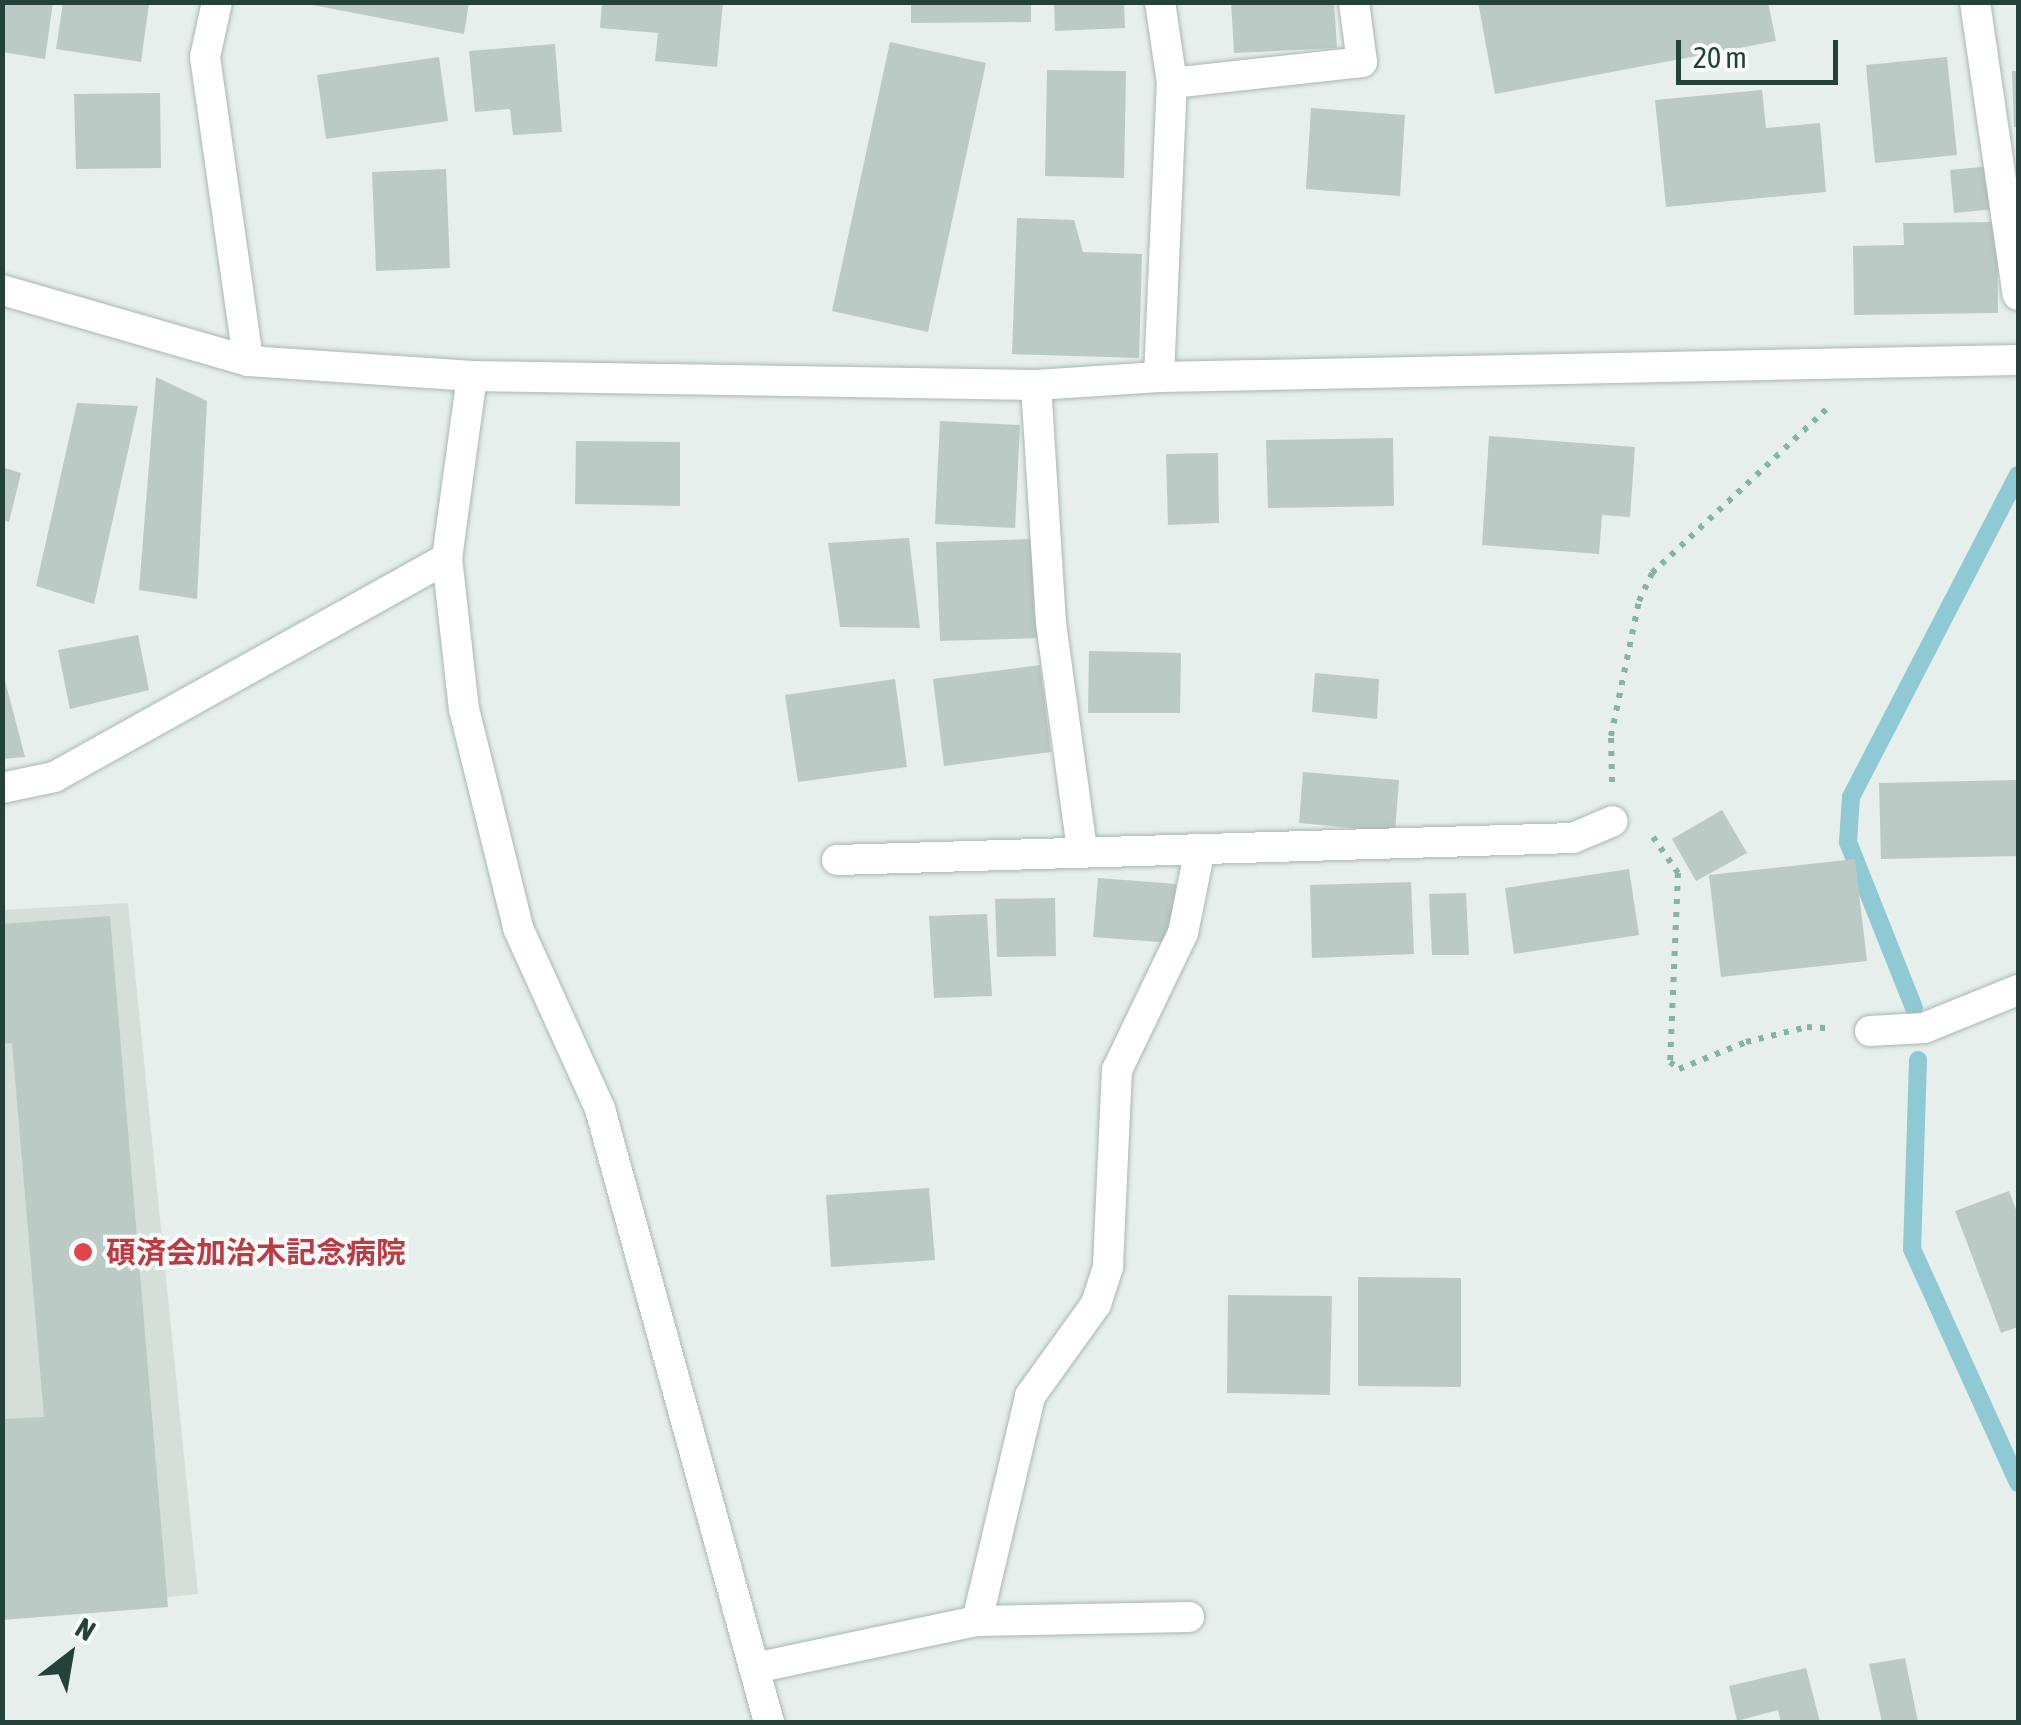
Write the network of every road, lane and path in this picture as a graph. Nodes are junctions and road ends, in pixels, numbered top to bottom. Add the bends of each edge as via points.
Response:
1 (218, 2) edge
2 (1160, 2) edge
3 (1354, 2) edge
4 (1975, 2) edge
5 (1172, 83) junction
6 (2, 290) edge
7 (2018, 296) edge
8 (2018, 360) edge
9 (248, 361) junction
10 (1873, 367) junction
11 (472, 376) junction
12 (1159, 376) junction
13 (1036, 385) junction
14 (447, 558) junction
15 (2, 788) edge
16 (1612, 821) junction
17 (1082, 849) junction
18 (1199, 854) junction
19 (837, 860) dead end
20 (2018, 990) edge
21 (1870, 1031) joint
22 (1188, 1617) dead end
23 (976, 1622) junction
24 (755, 1668) junction
25 (769, 1722) edge

1 - 9 street via 204,56
2 - 5 street
3 - 5 street via 1362,62
4 - 7 street
5 - 12 street
6 - 9 street
8 - 10 street
9 - 11 street
10 - 12 street
10 - 16 path via 1652,572 1639,600 1611,736
11 - 13 street
11 - 14 street
12 - 13 street
13 - 17 street via 1050,623
14 - 15 street via 54,777
14 - 24 street via 464,710 518,928 600,1109
16 - 18 street via 1573,838
16 - 21 path via 1655,838 1678,873 1670,1062 1679,1069 1807,1026
17 - 18 street
17 - 19 street
18 - 23 street via 1183,932 1116,1070 1108,1266 1096,1304 1030,1396
20 - 21 street via 1924,1028
22 - 23 street
23 - 24 street
24 - 25 street

